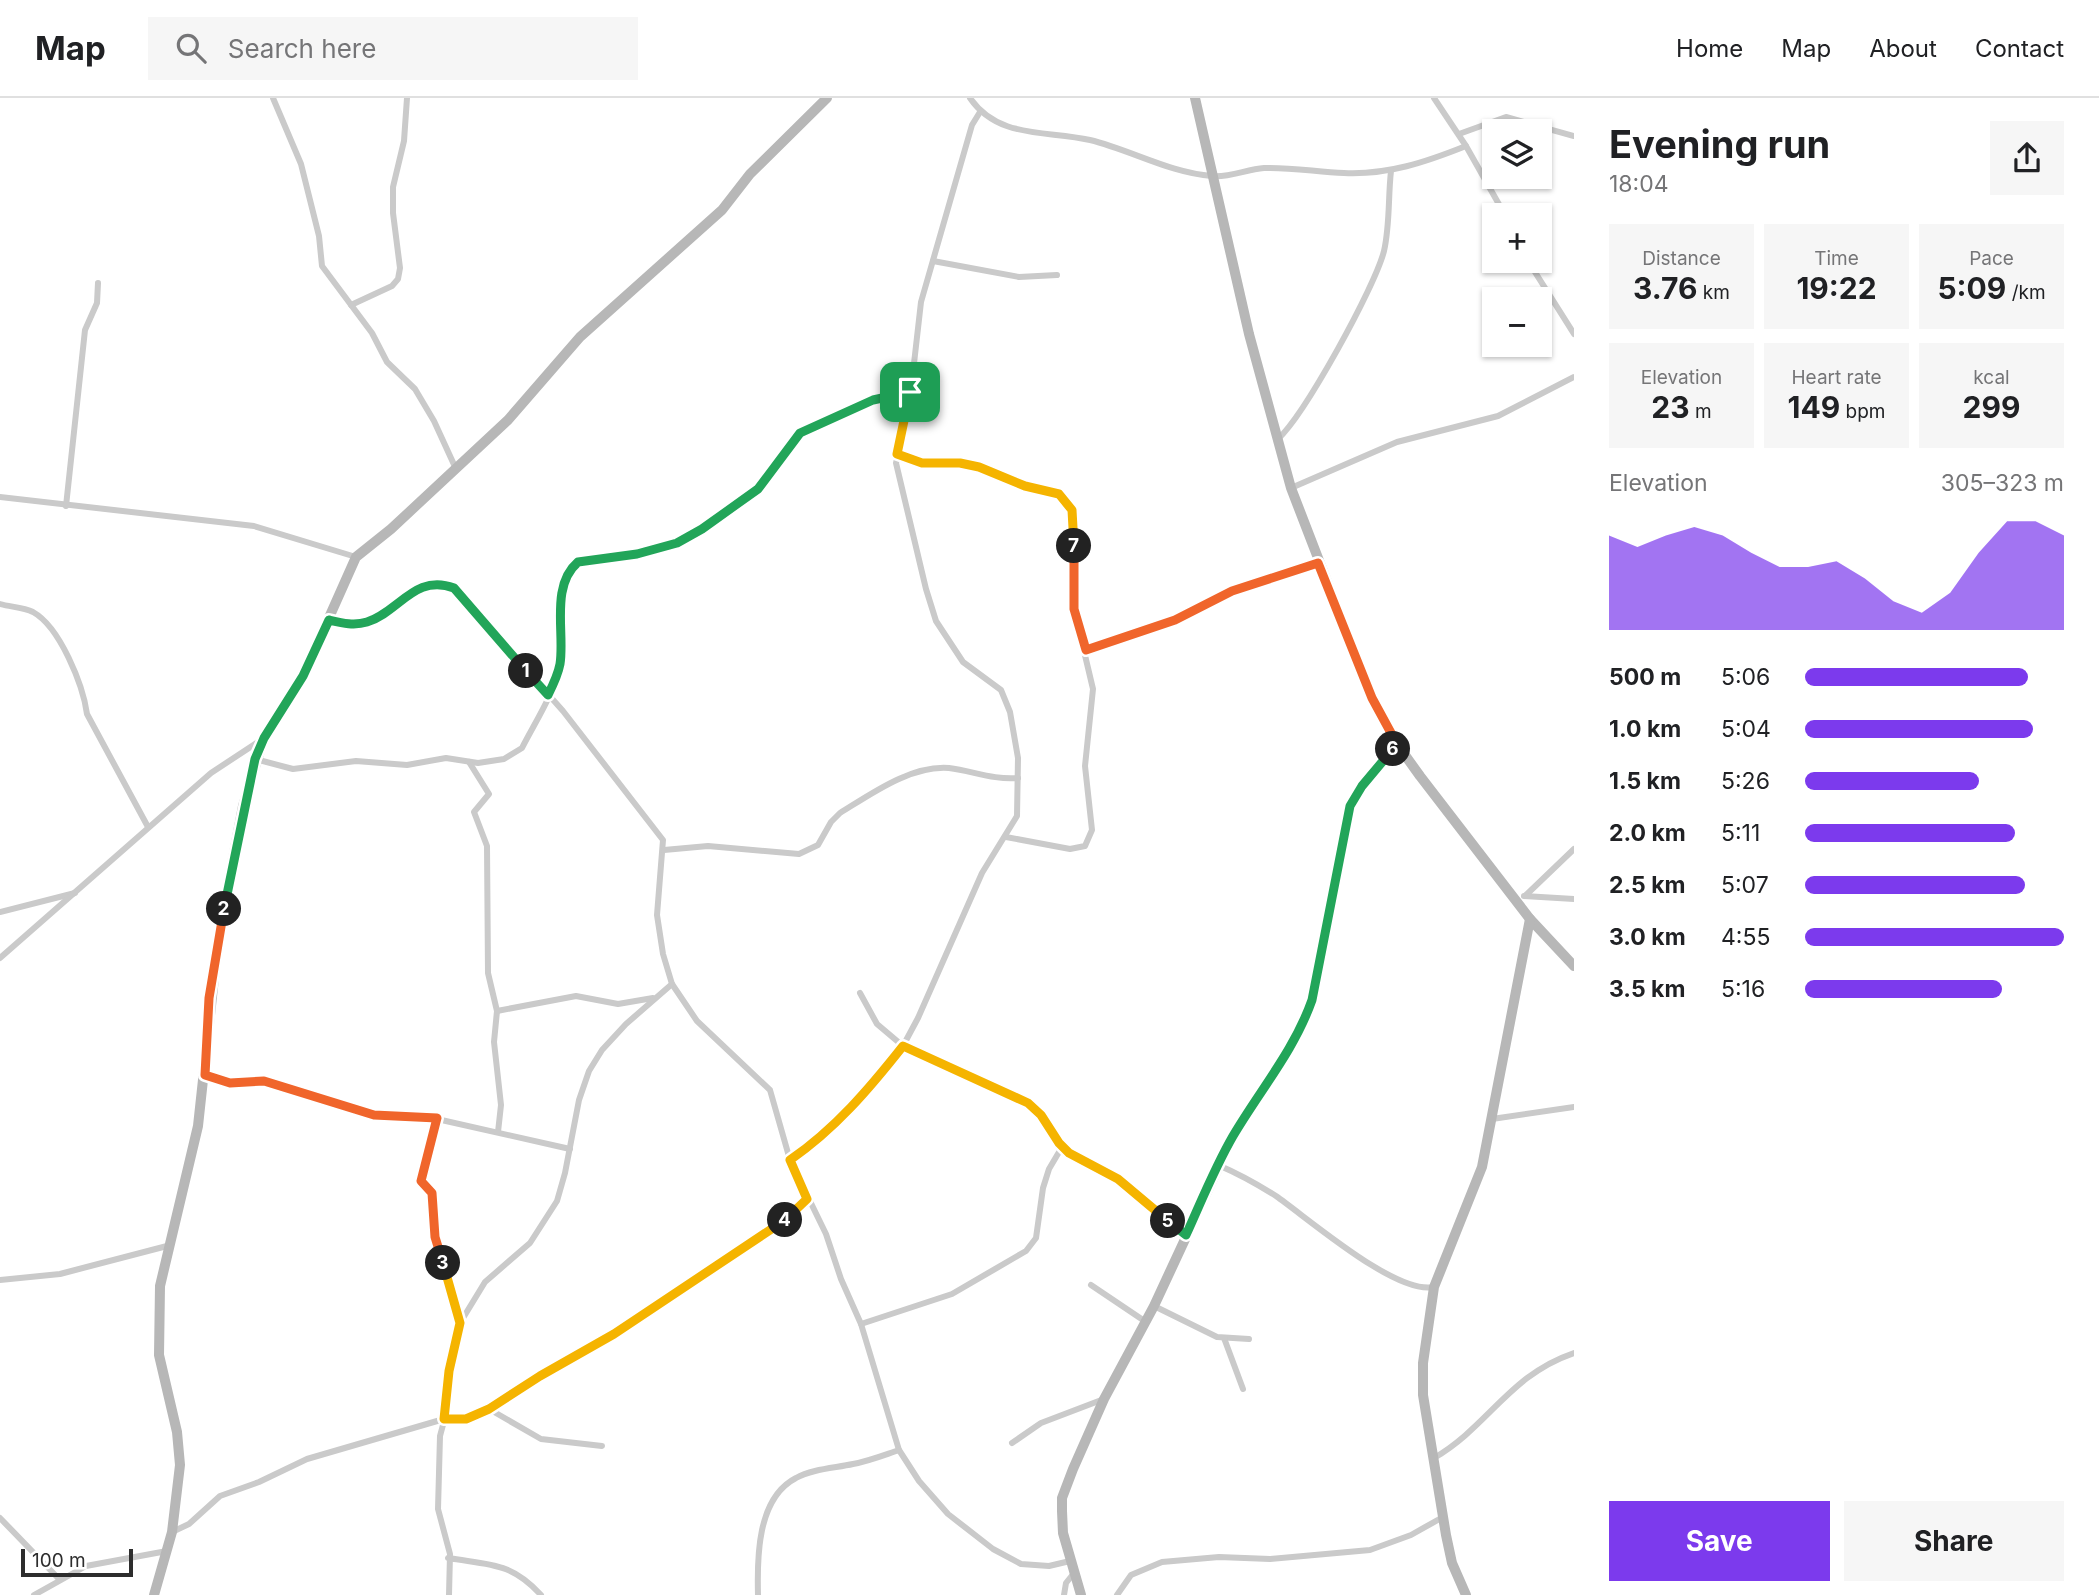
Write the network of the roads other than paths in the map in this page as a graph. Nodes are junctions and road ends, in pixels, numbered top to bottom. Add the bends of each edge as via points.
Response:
1 (273, 98) edge
2 (407, 98) edge
3 (827, 98) edge
4 (970, 98) edge
5 (1195, 98) edge
6 (1434, 98) edge
7 (980, 112) junction
8 (1459, 134) junction
9 (1574, 136) edge
10 (1466, 146) junction
11 (1391, 171) junction
12 (1214, 177) junction
13 (1497, 203) edge
14 (933, 261) junction
15 (1536, 273) edge
16 (1057, 275) dead end
17 (98, 283) dead end
18 (351, 304) junction
19 (1574, 334) edge
20 (1574, 377) edge
21 (910, 392) junction
22 (1278, 439) junction
23 (897, 454) junction
24 (456, 469) junction
25 (1291, 488) junction
26 (0, 497) edge
27 (66, 506) junction
28 (356, 557) junction
29 (1318, 563) junction
30 (0, 604) edge
31 (329, 620) junction
32 (1086, 650) junction
33 (548, 695) junction
34 (264, 738) junction
35 (1397, 744) junction
36 (255, 759) junction
37 (469, 762) junction
38 (1018, 778) junction
39 (148, 827) junction
40 (1006, 837) junction
41 (1574, 849) edge
42 (664, 850) junction
43 (77, 892) junction
44 (1521, 897) junction
45 (1574, 899) edge
46 (0, 912) edge
47 (1530, 919) junction
48 (0, 958) edge
49 (1574, 967) edge
50 (672, 984) junction
51 (860, 993) dead end
52 (656, 998) junction
53 (497, 1011) junction
54 (903, 1046) junction
55 (205, 1075) junction
56 (1574, 1107) edge
57 (437, 1118) junction
58 (1492, 1118) junction
59 (498, 1132) junction
60 (1062, 1147) junction
61 (570, 1149) junction
62 (790, 1160) junction
63 (1218, 1165) junction
64 (807, 1199) junction
65 (1186, 1235) junction
66 (167, 1246) junction
67 (0, 1280) edge
68 (1091, 1285) dead end
69 (1434, 1287) junction
70 (1154, 1306) junction
71 (1146, 1322) junction
72 (460, 1323) junction
73 (861, 1324) junction
74 (1224, 1338) junction
75 (1249, 1339) dead end
76 (1574, 1353) edge
77 (1243, 1389) dead end
78 (1104, 1399) junction
79 (489, 1409) junction
80 (444, 1419) junction
81 (1012, 1443) dead end
82 (602, 1446) dead end
83 (899, 1450) junction
84 (1434, 1458) junction
85 (1443, 1517) junction
86 (0, 1518) edge
87 (172, 1532) junction
88 (167, 1551) junction
89 (448, 1558) junction
90 (1070, 1561) junction
91 (1074, 1573) junction
92 (59, 1579) junction
93 (34, 1595) edge
94 (154, 1595) edge
95 (449, 1595) edge
96 (541, 1595) edge
97 (758, 1595) edge
98 (1064, 1595) edge
99 (1081, 1595) edge
100 (1117, 1595) edge
101 (1466, 1595) edge

1 - 18 street via 301,164 322,266
2 - 18 street via 404,141 393,187 398,279
3 - 24 street via 750,174 722,210 573,344 508,420
4 - 7 street
5 - 12 street
6 - 8 street
7 - 12 street via 1015,130 1089,140
7 - 14 street via 972,125
8 - 9 street via 1506,117
8 - 10 street
10 - 11 street
10 - 13 street
11 - 12 street via 1267,168
11 - 22 street via 1381,261 1296,419
12 - 22 street
14 - 16 street via 1019,277
14 - 21 street via 921,302
15 - 19 street
17 - 27 street via 97,303 85,330
18 - 24 street via 387,362 415,389
20 - 25 street via 1498,416 1397,442
21 - 23 street
21 - 33 street via 873,400 800,433 758,489 677,543 578,562 568,574 563,596 560,662
22 - 25 street
23 - 32 street via 922,463 979,467 1065,500 1072,518 1074,609
23 - 38 street via 898,478 936,621 963,662 1001,690 1015,737
24 - 28 street
25 - 29 street
26 - 27 street
27 - 28 street via 254,526
28 - 31 street
29 - 32 street via 1232,591 1175,620
29 - 35 street via 1372,698
30 - 39 street via 34,612 54,635 84,693 87,714
31 - 33 street via 368,622 412,592 444,584 454,588
31 - 34 street via 297,688
32 - 40 street via 1093,690 1085,766 1092,816 1089,839 1086,846 1070,849
33 - 37 street via 522,748 512,755
33 - 42 street via 663,840
34 - 36 street
34 - 39 street via 211,773
35 - 44 street
35 - 63 street via 1350,806 1305,1020
36 - 37 street via 293,769 356,761 407,765 446,758
36 - 55 street via 219,932 209,998
37 - 53 street via 489,794 474,812 487,846 488,973
38 - 40 street via 1017,816
38 - 42 street via 994,779 946,768 915,773 840,813 818,845 799,854 708,846
39 - 43 street
40 - 54 street via 982,873
41 - 44 street
42 - 50 street via 657,915
43 - 46 street
43 - 48 street
44 - 45 street
44 - 47 street
47 - 49 street
47 - 58 street
50 - 52 street
50 - 62 street via 697,1021 765,1083
51 - 54 street via 877,1024
52 - 53 street via 618,1004 576,996
52 - 61 street via 603,1049 589,1071
53 - 59 street
54 - 60 street via 1028,1103
54 - 62 street via 842,1118
55 - 57 street via 230,1083 264,1081 374,1115
55 - 66 street via 188,1170
56 - 58 street
57 - 59 street
57 - 72 street via 421,1181 432,1193 435,1237
58 - 69 street via 1475,1190
59 - 61 street
60 - 65 street via 1118,1179
60 - 73 street via 1043,1188 1036,1238 1026,1251 952,1294
61 - 72 street via 556,1201 542,1227 485,1282
62 - 64 street
63 - 65 street
63 - 69 street via 1269,1192 1388,1275 1408,1285
64 - 73 street via 826,1234
64 - 79 street via 783,1221 614,1334
65 - 70 street
66 - 67 street via 60,1274
66 - 87 street via 158,1309 159,1355 180,1465
68 - 71 street
69 - 84 street via 1423,1363 1423,1395
70 - 71 street
70 - 74 street
71 - 78 street
72 - 80 street
73 - 83 street
74 - 75 street
74 - 77 street
76 - 84 street via 1525,1378 1456,1445
78 - 81 street via 1041,1423
78 - 90 street via 1062,1498
79 - 80 street via 466,1419
79 - 82 street via 541,1439
80 - 87 street via 307,1459 220,1496 189,1524
80 - 89 street via 438,1510
83 - 90 street via 948,1514 993,1549 1021,1564 1049,1566
83 - 97 street via 812,1472 785,1485 763,1525
84 - 85 street
85 - 100 street via 1370,1550 1162,1562 1131,1575
85 - 101 street via 1452,1563
86 - 92 street
87 - 88 street
88 - 92 street via 86,1566
88 - 94 street
89 - 95 street
89 - 96 street via 512,1570
90 - 91 street
91 - 98 street
91 - 99 street
92 - 93 street

